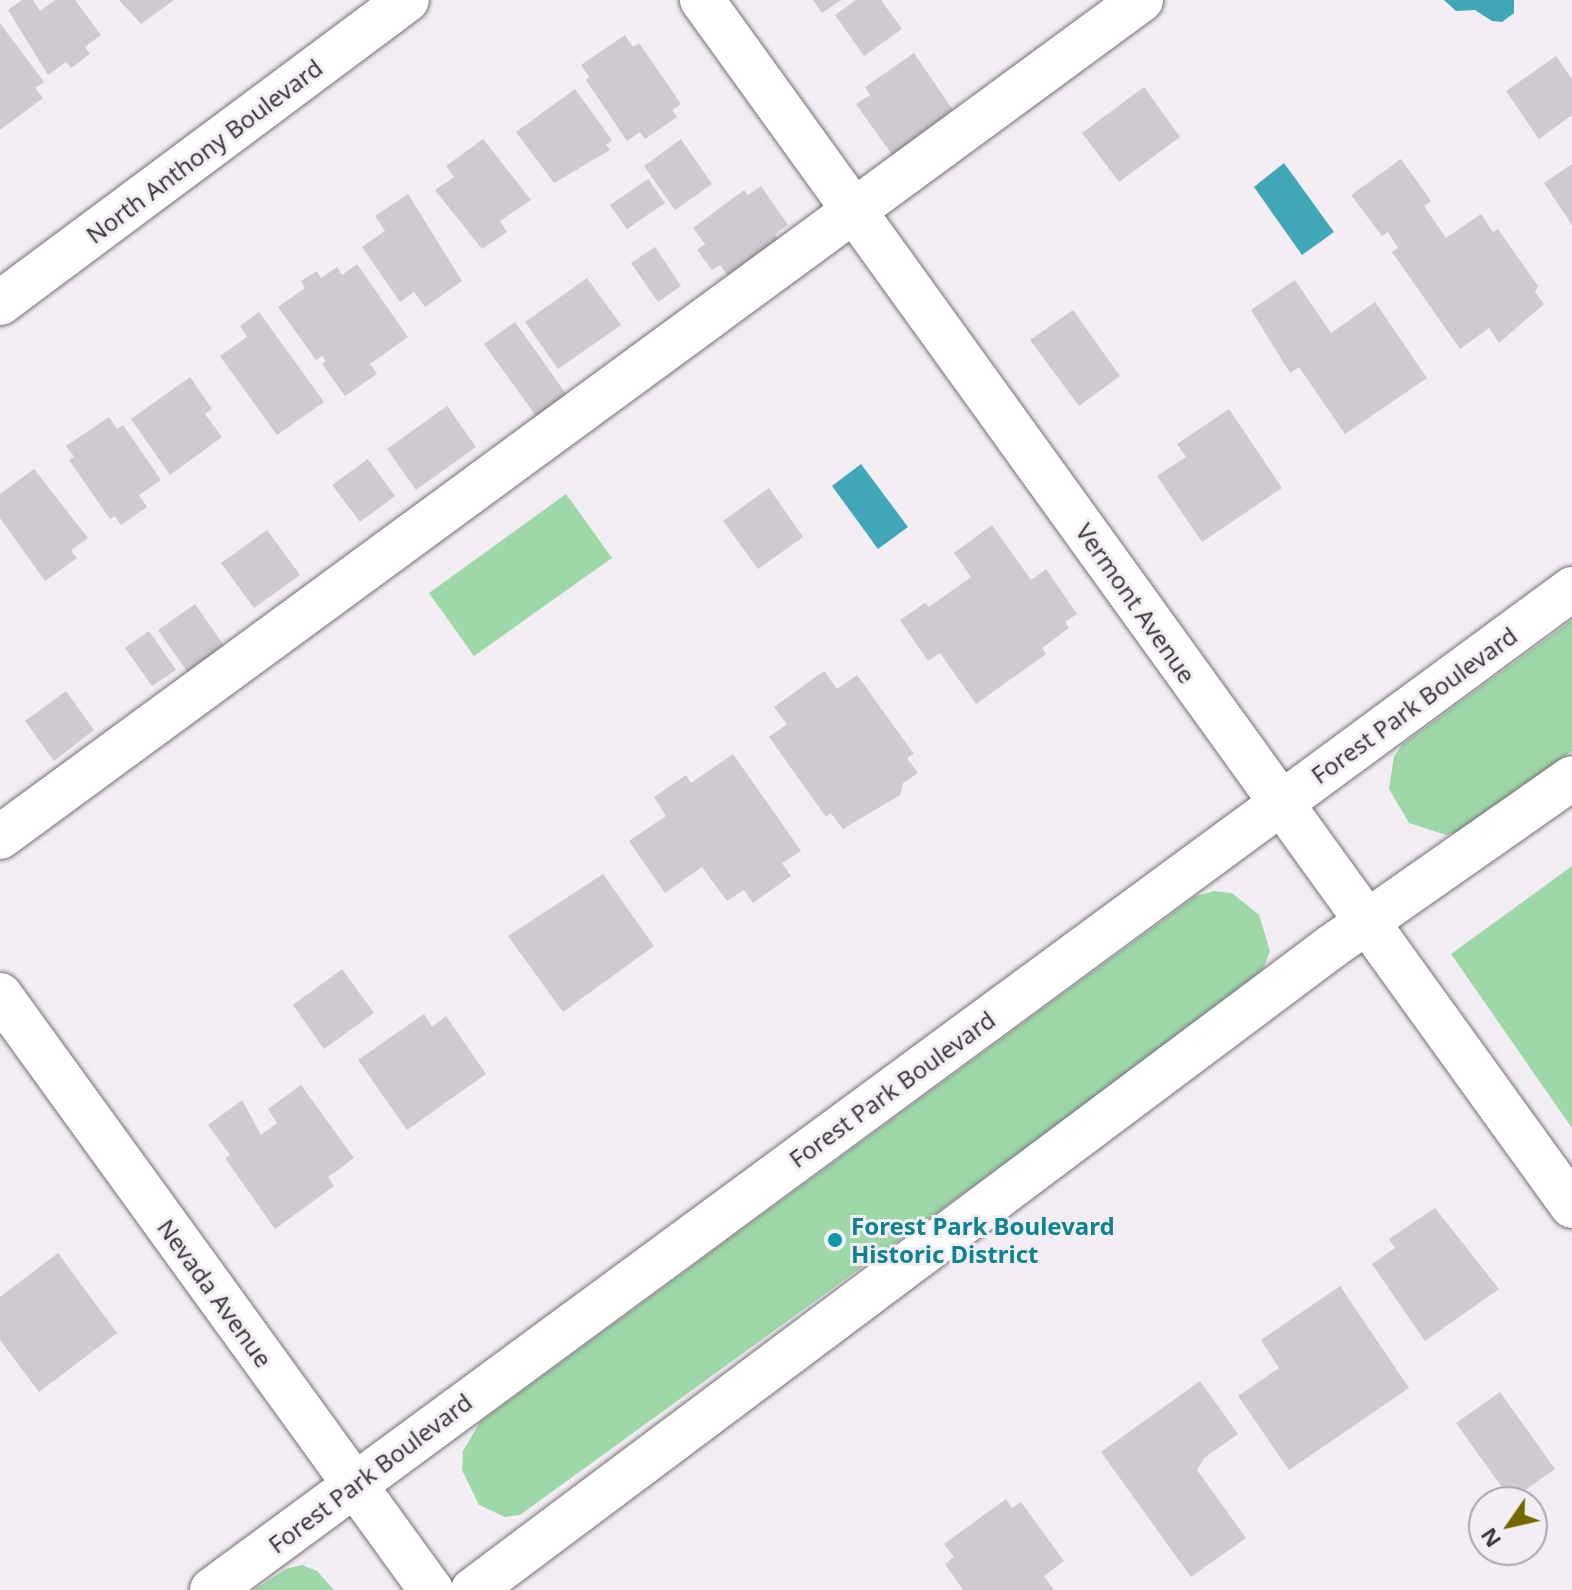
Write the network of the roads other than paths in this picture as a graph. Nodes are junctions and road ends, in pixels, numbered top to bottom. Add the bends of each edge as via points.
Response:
1 (407, 0) edge
2 (702, 0) edge
3 (1141, 0) edge
4 (857, 210) junction
5 (0, 303) edge
6 (1572, 589) edge
7 (1572, 778) edge
8 (1279, 804) junction
9 (0, 837) edge
10 (1366, 922) junction
11 (0, 995) edge
12 (1572, 1206) edge
13 (353, 1485) junction
14 (212, 1590) edge
15 (431, 1590) edge
16 (473, 1590) edge

1 - 5 street, North Anthony Boulevard
2 - 4 street, Vermont Avenue
3 - 4 street
4 - 8 street, Vermont Avenue
4 - 9 street
6 - 8 street, Forest Park Boulevard
7 - 10 street
8 - 10 street, Vermont Avenue
8 - 13 street, Forest Park Boulevard
10 - 12 street, Vermont Avenue
10 - 16 street
11 - 13 street, Nevada Avenue
13 - 14 street, Forest Park Boulevard
13 - 15 street, Nevada Avenue

